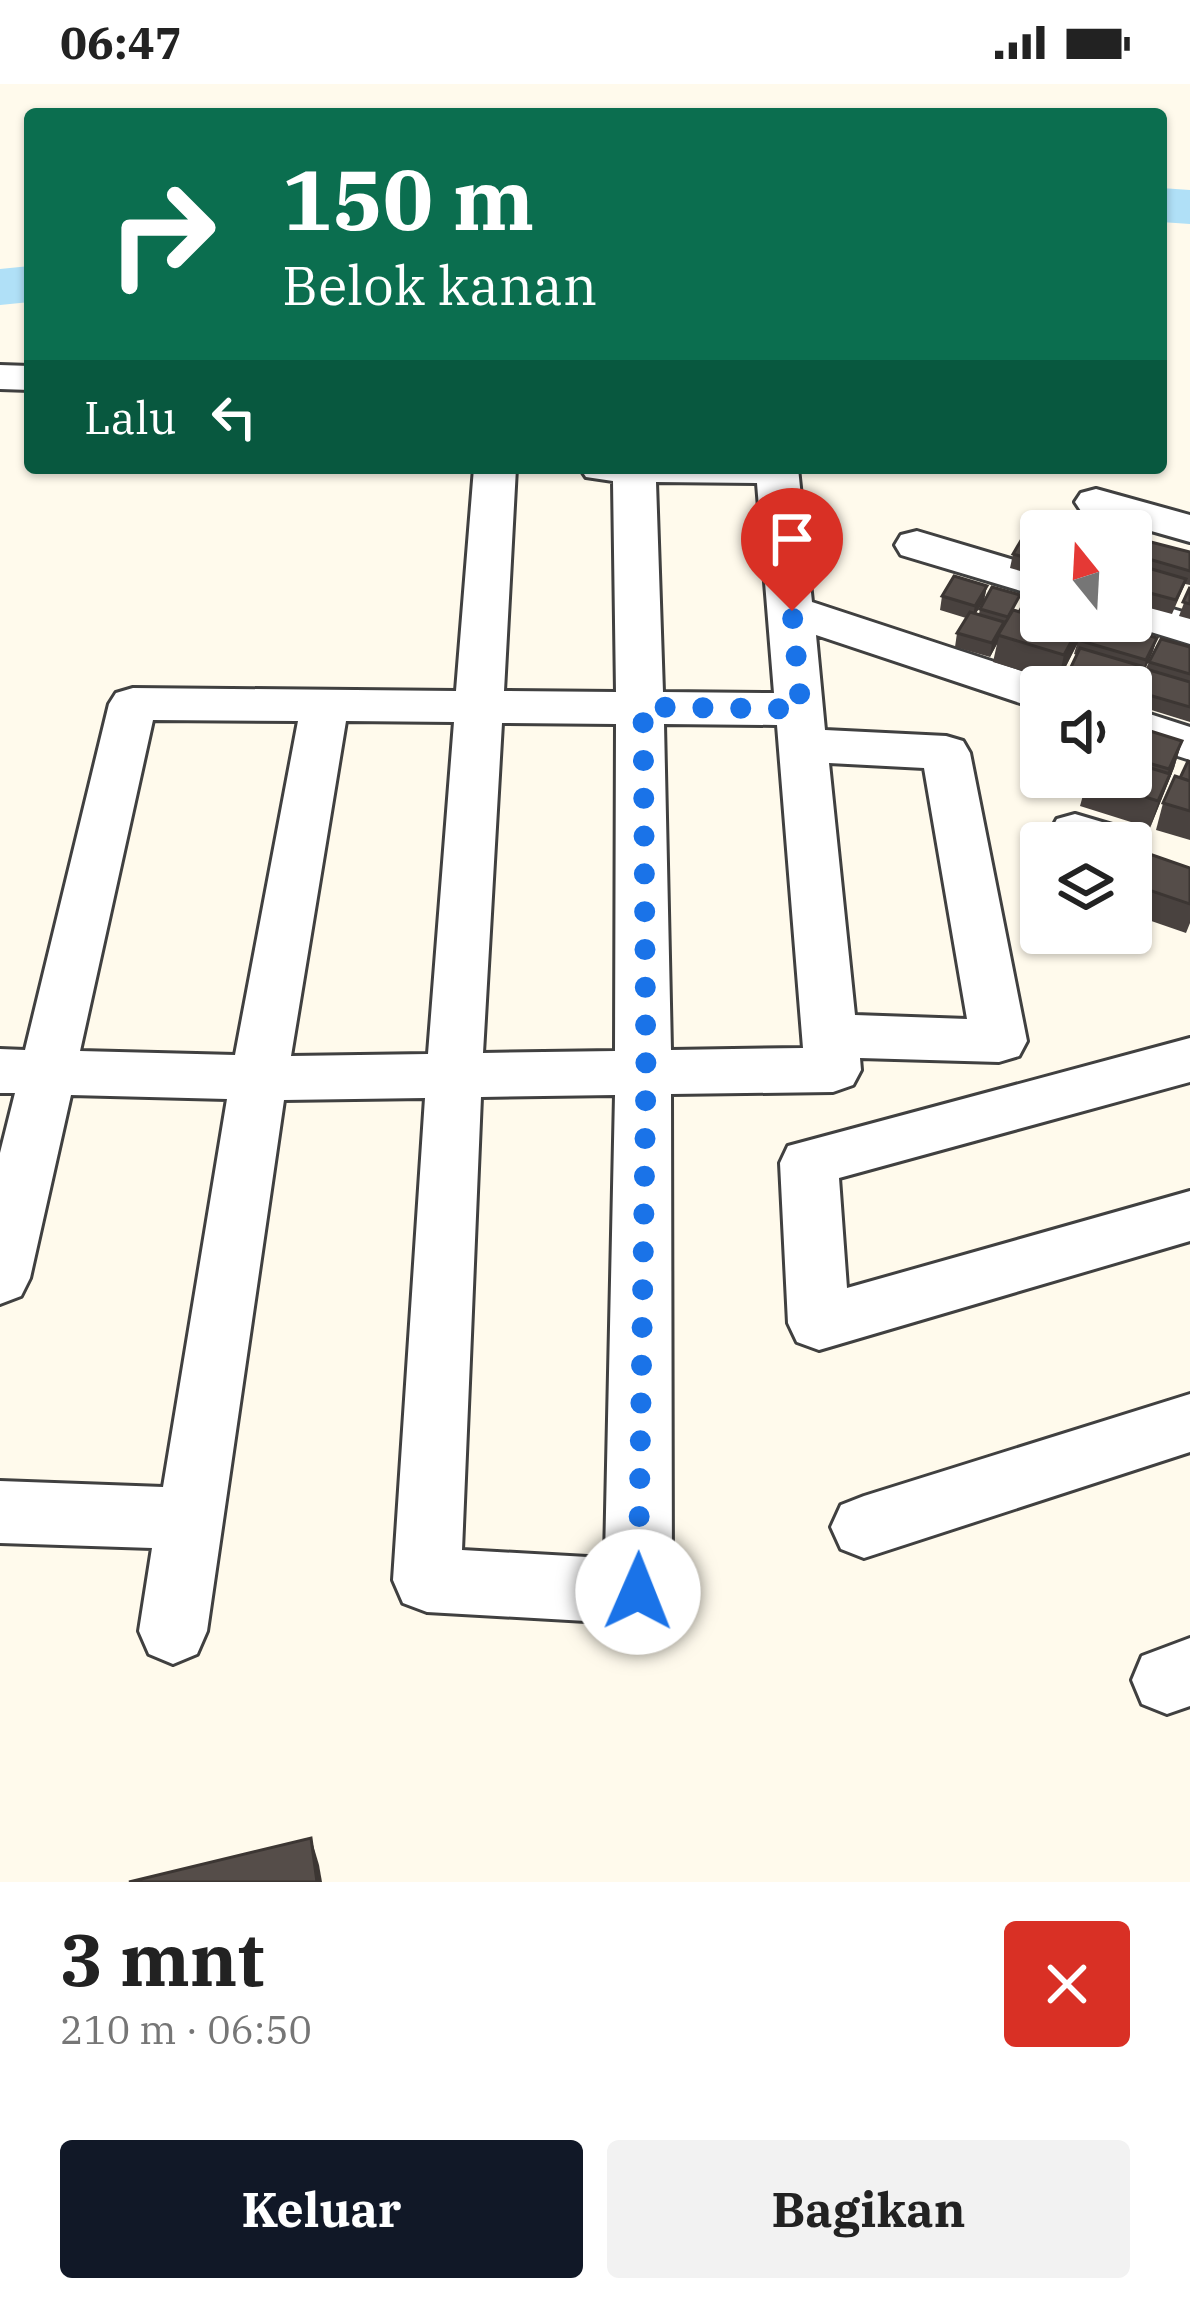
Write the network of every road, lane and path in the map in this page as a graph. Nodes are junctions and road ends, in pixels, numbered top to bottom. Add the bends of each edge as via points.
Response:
1 (495, 474) edge
2 (634, 474) edge
3 (777, 474) edge
4 (1096, 502) dead end
5 (1190, 529) edge
6 (917, 545) dead end
7 (1020, 577) edge
8 (792, 611) junction
9 (1152, 617) edge
10 (1190, 629) edge
11 (1020, 687) edge
12 (325, 706) junction
13 (479, 707) junction
14 (643, 707) junction
15 (802, 727) junction
16 (1152, 731) edge
17 (1190, 744) edge
18 (830, 1036) junction
19 (1190, 1060) edge
20 (24, 1070) edge
21 (646, 1075) junction
22 (454, 1077) junction
23 (259, 1078) junction
24 (1190, 1216) edge
25 (0, 1277) edge
26 (1190, 1423) edge
27 (0, 1512) edge
28 (193, 1519) junction
29 (864, 1527) dead end
30 (173, 1631) dead end

1 - 13 street
2 - 14 street
3 - 8 street
4 - 5 street
6 - 7 street
8 - 11 street
8 - 15 street
9 - 10 street
12 - 13 street
12 - 20 street via 133,704
12 - 23 street
13 - 14 street
13 - 22 street
14 - 15 street
14 - 21 street
15 - 18 street
15 - 18 street via 946,753 999,1042
16 - 17 street
18 - 21 street via 833,1070
19 - 24 street via 809,1163 819,1324
20 - 23 street
20 - 25 street
21 - 22 street
21 - 22 street via 638,1592 427,1580
22 - 23 street
23 - 28 street
26 - 29 street
27 - 28 street
28 - 30 street

